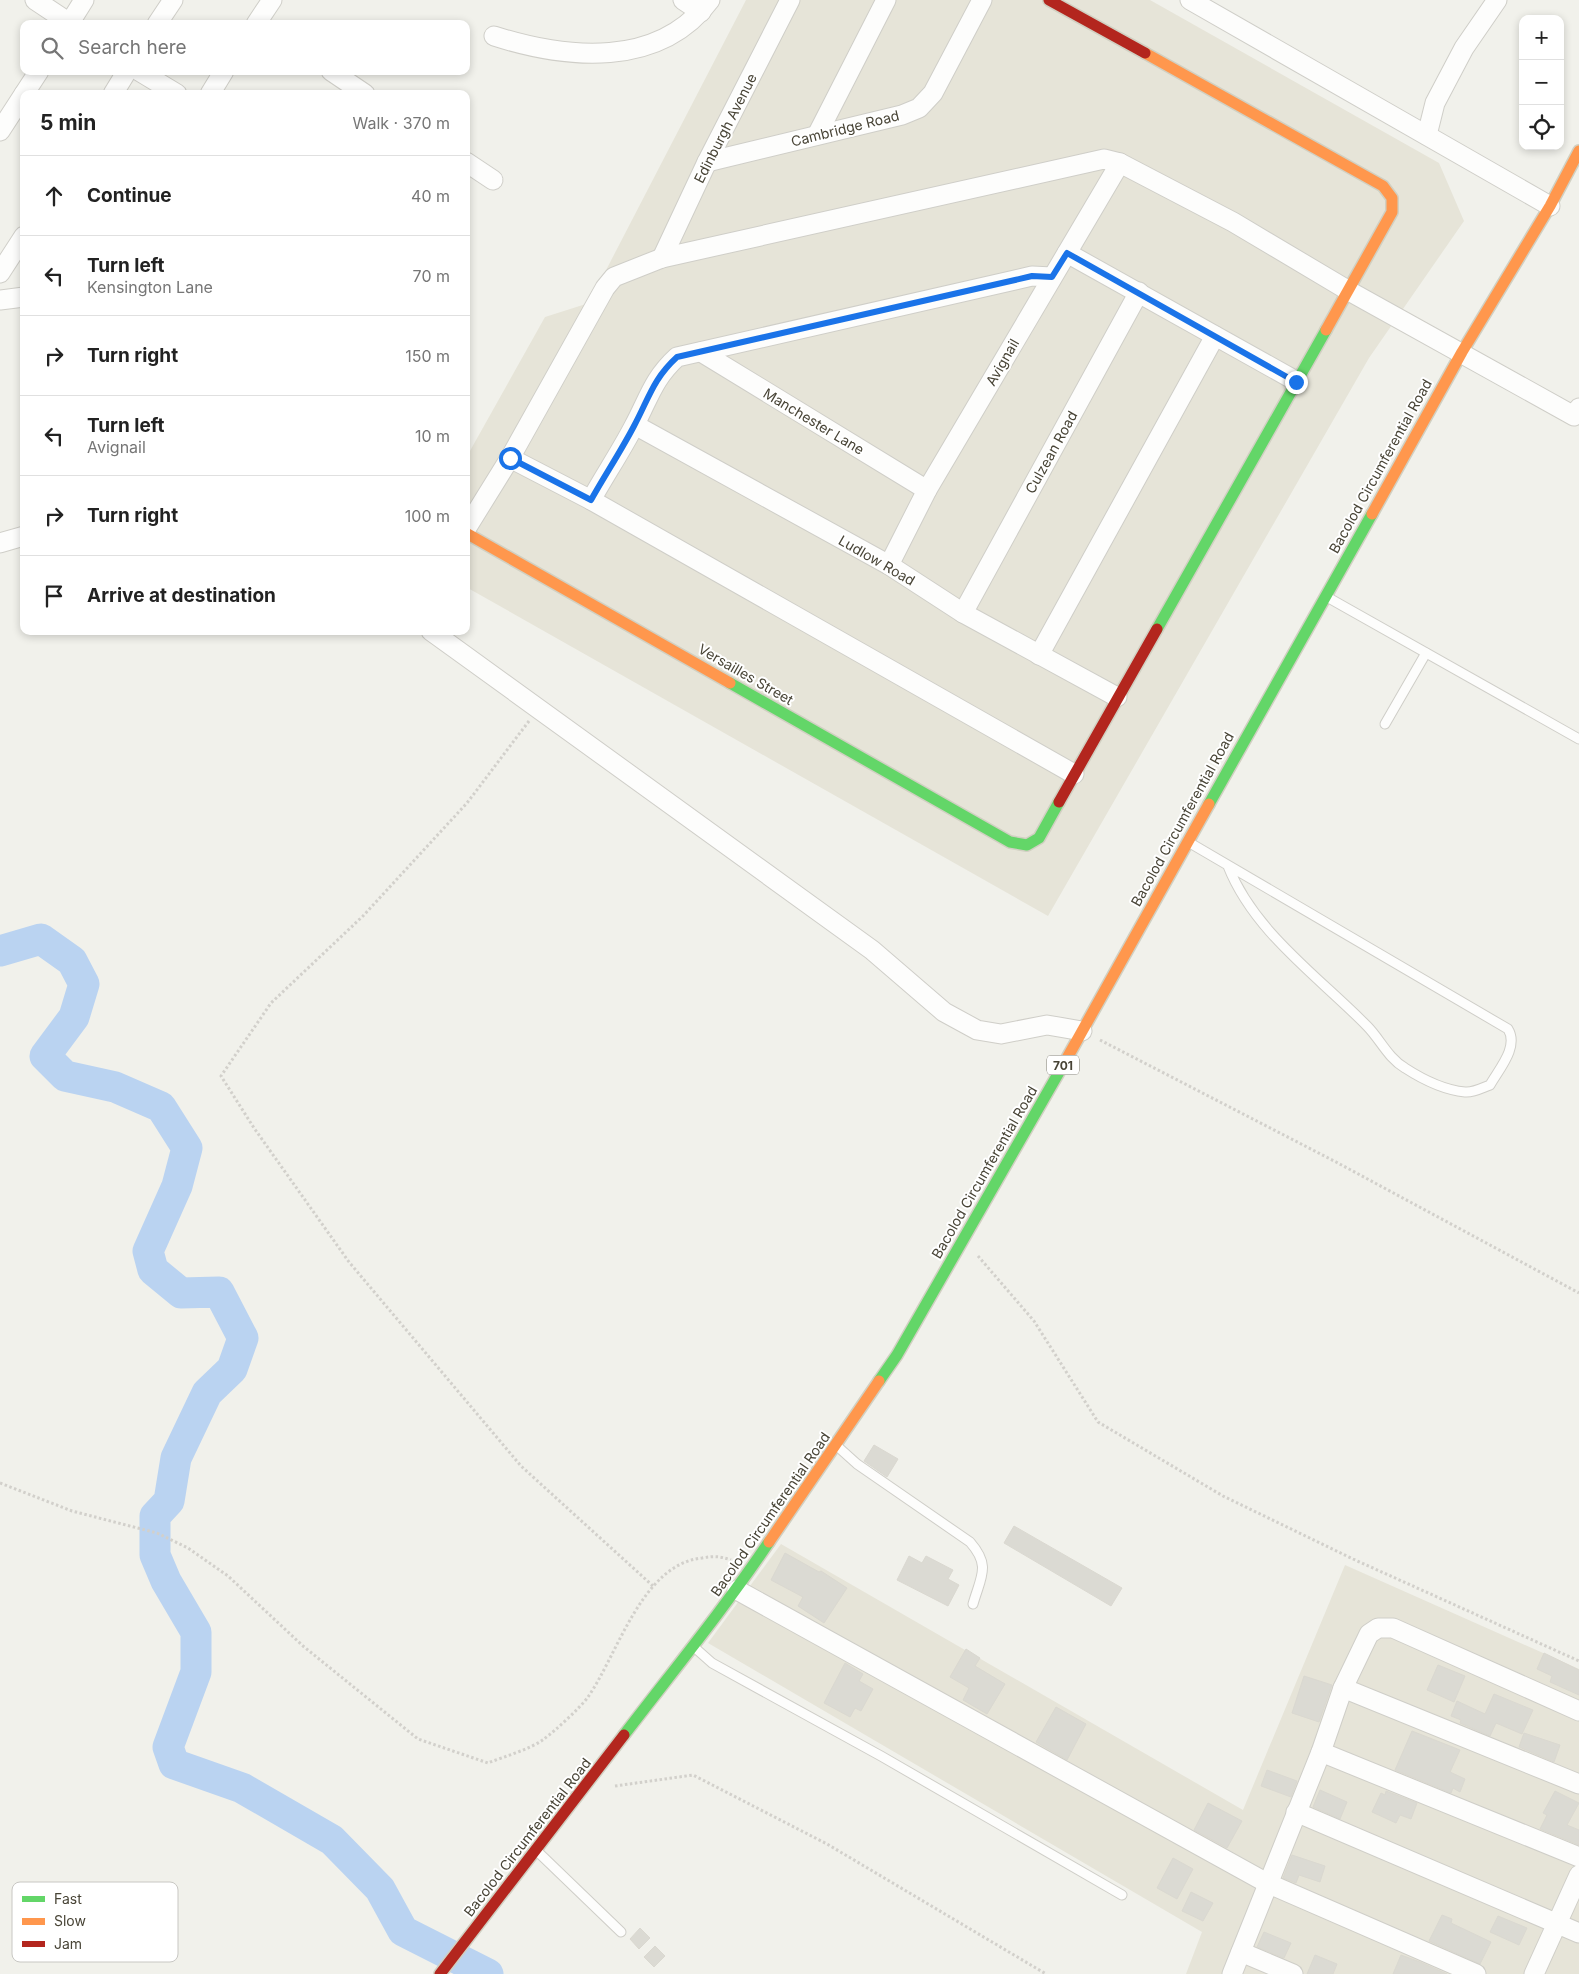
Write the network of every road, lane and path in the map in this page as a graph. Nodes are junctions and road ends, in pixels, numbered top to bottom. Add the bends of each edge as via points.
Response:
1 (35, 0) edge
2 (84, 0) edge
3 (173, 0) edge
4 (272, 0) edge
5 (683, 0) edge
6 (790, 0) edge
7 (886, 0) edge
8 (982, 0) edge
9 (1049, 0) edge
10 (1190, 0) edge
11 (1497, 0) edge
12 (706, 6) edge
13 (64, 20) edge
14 (72, 20) edge
15 (160, 20) edge
16 (260, 20) edge
17 (494, 36) dead end
18 (36, 75) edge
19 (125, 75) edge
20 (146, 75) edge
21 (222, 75) edge
22 (338, 75) edge
23 (27, 90) edge
24 (115, 90) edge
25 (170, 90) edge
26 (212, 90) edge
27 (359, 90) edge
28 (20, 100) edge
29 (0, 131) edge
30 (817, 135) junction
31 (1427, 135) junction
32 (1579, 151) edge
33 (707, 162) junction
34 (1120, 163) junction
35 (470, 165) edge
36 (493, 180) dead end
37 (1550, 206) junction
38 (20, 242) edge
39 (1067, 253) junction
40 (662, 258) junction
41 (0, 273) edge
42 (1052, 277) junction
43 (1349, 291) junction
44 (1139, 292) junction
45 (20, 298) edge
46 (0, 300) edge
47 (1216, 336) junction
48 (702, 352) junction
49 (1462, 352) junction
50 (1296, 382) junction
51 (1577, 414) edge
52 (635, 425) junction
53 (510, 458) junction
54 (927, 490) junction
55 (591, 500) junction
56 (470, 523) edge
57 (470, 535) edge
58 (20, 537) edge
59 (0, 543) edge
60 (889, 564) junction
61 (1325, 596) junction
62 (962, 613) junction
63 (436, 635) edge
64 (1426, 653) junction
65 (1039, 655) junction
66 (1117, 697) junction
67 (537, 710) junction
68 (1384, 724) dead end
69 (1579, 739) edge
70 (1074, 774) junction
71 (1187, 841) junction
72 (1228, 866) junction
73 (1082, 1031) junction
74 (963, 1238) junction
75 (1579, 1293) edge
76 (837, 1446) junction
77 (0, 1483) edge
78 (752, 1569) junction
79 (652, 1586) junction
80 (737, 1590) junction
81 (972, 1604) dead end
82 (692, 1645) junction
83 (1579, 1661) edge
84 (1343, 1688) junction
85 (1579, 1711) edge
86 (1320, 1752) junction
87 (1579, 1784) edge
88 (609, 1786) dead end
89 (1296, 1812) junction
90 (536, 1851) junction
91 (1579, 1857) edge
92 (1579, 1875) edge
93 (1267, 1883) junction
94 (1122, 1895) dead end
95 (1558, 1924) junction
96 (621, 1932) dead end
97 (1579, 1933) edge
98 (1241, 1952) junction
99 (440, 1974) edge
100 (1046, 1974) edge
101 (1232, 1974) edge
102 (1293, 1974) edge
103 (1476, 1974) edge
104 (1534, 1974) edge

1 - 13 street
2 - 14 street
3 - 15 street
4 - 16 street
5 - 12 street
6 - 33 street, Edinburgh Avenue
7 - 30 street
8 - 30 street, Cambridge Road via 933,93 919,108 902,116
9 - 43 main road via 1383,186 1392,198 1392,212
10 - 31 street
11 - 31 street via 1464,48 1435,103
12 - 17 street via 673,34 610,54 571,54 529,47
18 - 23 street
19 - 24 street
20 - 25 street
21 - 26 street
22 - 27 street
28 - 29 street
30 - 33 street, Cambridge Road
31 - 37 street
32 - 37 main road, Bacolod Circumferential Road / 701
33 - 40 street, Edinburgh Avenue
34 - 39 street, Avignail
34 - 40 street via 1104,160 1086,162
34 - 43 street via 1233,222
35 - 36 street
37 - 49 main road, Bacolod Circumferential Road / 701
38 - 41 street
39 - 42 street, Avignail
39 - 44 street
40 - 53 street via 629,269 614,277 605,288
42 - 48 street via 1032,276
42 - 54 street, Avignail
43 - 49 street
43 - 50 main road
44 - 47 street
44 - 62 street, Culzean Road
45 - 46 street
47 - 50 street
47 - 65 street
48 - 52 street via 677,357 662,371
48 - 54 street, Manchester Lane
49 - 51 street
49 - 61 main road, Bacolod Circumferential Road / 701
50 - 66 main road
52 - 55 street
52 - 60 street, Ludlow Road
53 - 55 street
53 - 56 street
54 - 60 street, Avignail
55 - 70 street
57 - 70 main road, Versailles Street via 1010,842 1026,845 1039,838
58 - 59 street
60 - 62 street, Ludlow Road
61 - 64 lane
61 - 71 main road, Bacolod Circumferential Road / 701
62 - 65 street, Ludlow Road
63 - 67 street
64 - 68 lane
64 - 69 lane
65 - 66 street, Ludlow Road
66 - 70 main road
67 - 73 street via 872,950 944,1012 977,1030 1001,1034 1047,1025
67 - 79 path via 466,803 362,916 271,1003 221,1076 349,1262 521,1466
71 - 72 lane
71 - 73 main road, Bacolod Circumferential Road / 701
72 - 72 lane via 1243,896 1293,957 1370,1028 1392,1058 1422,1078 1466,1092 1490,1085 1512,1046 1513,1036 1508,1029
73 - 74 main road, Bacolod Circumferential Road / 701
73 - 75 path via 1336,1162
74 - 76 main road, Bacolod Circumferential Road / 701 via 897,1355
74 - 83 path via 1034,1321 1098,1422 1223,1496
76 - 78 main road, Bacolod Circumferential Road / 701
76 - 81 lane via 857,1464 970,1542 984,1566
77 - 79 path via 72,1511 157,1533 188,1548 228,1576 304,1646 418,1739 488,1763 543,1740 587,1698
78 - 79 path via 720,1556 698,1558 675,1565
78 - 80 main road, Bacolod Circumferential Road / 701
80 - 82 main road, Bacolod Circumferential Road / 701
80 - 93 street
82 - 90 main road, Bacolod Circumferential Road / 701
82 - 94 lane via 712,1663
84 - 85 street via 1369,1634 1378,1628 1393,1628
84 - 86 street
84 - 87 street
86 - 89 street
86 - 91 street
88 - 100 path via 693,1775 827,1844
89 - 93 street
89 - 95 street
90 - 96 lane
90 - 99 main road, Bacolod Circumferential Road / 701
92 - 95 street
93 - 98 street
93 - 103 street
95 - 97 street
95 - 104 street
98 - 101 street
98 - 102 street

